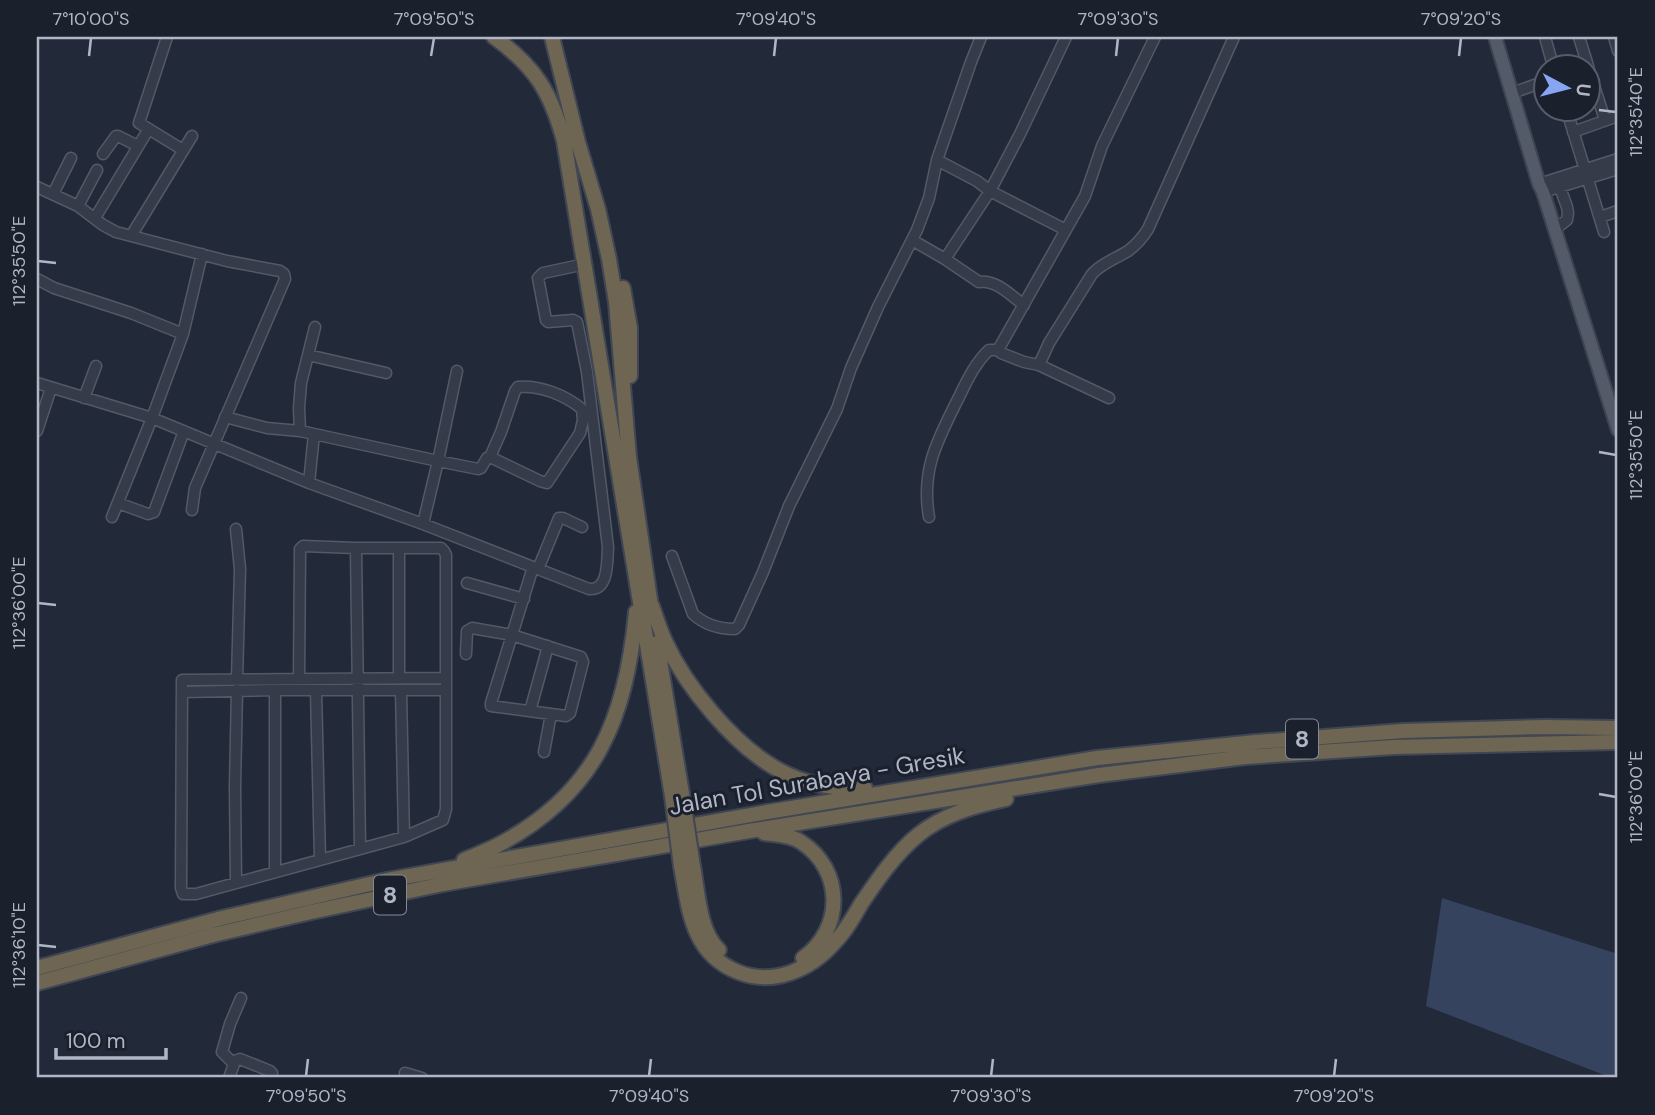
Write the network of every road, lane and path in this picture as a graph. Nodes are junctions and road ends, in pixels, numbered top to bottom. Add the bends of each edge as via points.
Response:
1 (167, 37) edge
2 (494, 37) edge
3 (552, 37) edge
4 (981, 37) edge
5 (1066, 37) edge
6 (1155, 37) edge
7 (1234, 37) edge
8 (1494, 37) edge
9 (1614, 37) edge
10 (1618, 51) edge
11 (1532, 86) edge
12 (1512, 93) junction
13 (1602, 111) edge
14 (1618, 116) edge
15 (1605, 120) junction
16 (1570, 122) edge
17 (148, 130) junction
18 (1573, 132) junction
19 (192, 136) dead end
20 (138, 146) junction
21 (183, 150) junction
22 (103, 154) dead end
23 (71, 158) dead end
24 (1618, 159) edge
25 (937, 160) junction
26 (1618, 169) edge
27 (97, 170) dead end
28 (1586, 174) junction
29 (1559, 182) junction
30 (37, 187) edge
31 (1541, 188) junction
32 (990, 191) junction
33 (53, 194) junction
34 (79, 206) junction
35 (1618, 211) edge
36 (1600, 217) junction
37 (95, 218) junction
38 (1064, 229) junction
39 (1555, 229) junction
40 (1604, 232) dead end
41 (131, 236) junction
42 (912, 240) junction
43 (202, 254) junction
44 (945, 259) junction
45 (585, 264) junction
46 (37, 279) edge
47 (1024, 305) junction
48 (315, 327) dead end
49 (183, 334) junction
50 (998, 350) junction
51 (308, 355) junction
52 (1039, 365) junction
53 (96, 366) dead end
54 (457, 371) dead end
55 (386, 373) dead end
56 (37, 383) edge
57 (51, 388) junction
58 (84, 398) junction
59 (1109, 398) dead end
60 (1616, 416) edge
61 (225, 417) junction
62 (152, 418) junction
63 (37, 431) edge
64 (184, 431) junction
65 (300, 431) junction
66 (314, 434) junction
67 (214, 443) junction
68 (490, 457) junction
69 (438, 461) junction
70 (309, 483) junction
71 (118, 503) junction
72 (192, 510) dead end
73 (112, 517) dead end
74 (929, 517) dead end
75 (423, 524) junction
76 (582, 527) dead end
77 (236, 529) dead end
78 (355, 548) junction
79 (400, 548) junction
80 (673, 556) dead end
81 (536, 568) junction
82 (467, 583) dead end
83 (639, 590) junction
84 (524, 598) junction
85 (650, 602) junction
86 (512, 635) junction
87 (548, 646) junction
88 (466, 654) dead end
89 (400, 678) junction
90 (446, 678) junction
91 (299, 679) junction
92 (357, 684) junction
93 (237, 685) junction
94 (275, 690) junction
95 (316, 690) junction
96 (401, 690) junction
97 (446, 690) junction
98 (182, 692) junction
99 (530, 711) junction
100 (551, 714) junction
101 (1618, 729) edge
102 (1618, 743) edge
103 (544, 752) dead end
104 (1099, 775) junction
105 (989, 776) junction
106 (677, 795) junction
107 (749, 831) junction
108 (404, 837) junction
109 (360, 849) junction
110 (320, 859) junction
111 (687, 866) junction
112 (443, 869) junction
113 (275, 872) junction
114 (236, 883) junction
115 (37, 968) edge
116 (37, 983) edge
117 (241, 998) dead end
118 (234, 1064) junction
119 (405, 1073) dead end
120 (229, 1078) edge
121 (271, 1078) edge
122 (422, 1078) edge

1 - 17 street via 139,121
2 - 45 highway via 535,74 553,104 564,141
3 - 85 highway via 573,120 619,260 630,328 629,457
4 - 25 street
5 - 32 street
6 - 38 street via 1102,146 1084,196
7 - 52 street via 1149,229 1136,244 1092,274
8 - 12 main road
9 - 10 street
11 - 12 street
12 - 31 main road
13 - 15 street
14 - 15 street
15 - 18 street
16 - 18 street
17 - 20 street
17 - 21 street
18 - 28 street
19 - 21 street
20 - 22 street via 118,136
20 - 37 street
21 - 41 street
23 - 33 street
24 - 28 street
25 - 32 street
25 - 42 street via 929,198
26 - 28 street
27 - 34 street
28 - 29 street
28 - 36 street
29 - 31 street
29 - 39 street via 1568,217
30 - 33 street
31 - 39 main road
32 - 38 street
32 - 44 street
33 - 34 street
34 - 37 street
35 - 36 street
36 - 40 street
37 - 41 street
38 - 47 street
39 - 60 main road
41 - 43 street
42 - 44 street
42 - 80 street via 735,629 715,626 693,614
43 - 49 street
43 - 61 street via 280,271 285,276
44 - 47 street
45 - 81 street via 538,278 545,320 575,321 578,327 587,372 607,566 597,589
45 - 83 highway
46 - 49 street
47 - 50 street
48 - 51 street
49 - 62 street
50 - 52 street
50 - 74 street via 989,350 977,364 939,435 928,469
51 - 55 street
51 - 65 street via 301,383
52 - 59 street
53 - 58 street
54 - 69 street
56 - 57 street
57 - 58 street
57 - 63 street
58 - 62 street
61 - 65 street via 259,427
61 - 67 street
62 - 64 street
62 - 71 street
64 - 67 street
64 - 71 street via 154,512
65 - 66 street
66 - 69 street
66 - 70 street
67 - 70 street
67 - 72 street via 195,488
68 - 68 street via 518,387 549,391 582,409 580,433 547,483
68 - 69 street via 478,469
69 - 75 street
70 - 75 street
71 - 73 street
75 - 81 street
76 - 81 street via 559,518
77 - 93 street via 240,569
78 - 79 street
78 - 91 street via 300,549
78 - 92 street
79 - 89 street
79 - 90 street via 441,548 446,555
81 - 84 street
82 - 84 street
83 - 106 highway
83 - 112 highway via 624,689 594,761 574,787 530,825
84 - 86 street
85 - 105 highway via 665,642 708,708 778,770 826,786 853,789
85 - 106 highway
86 - 87 street
86 - 88 street via 469,629
86 - 99 street via 491,706
87 - 99 street
87 - 100 street via 583,659 570,713
89 - 90 street
89 - 92 street
90 - 97 street
91 - 92 street
91 - 93 street
92 - 95 street
92 - 96 street
92 - 109 street
93 - 94 street
93 - 98 street
93 - 98 street via 182,680
93 - 114 street
94 - 95 street
94 - 113 street
95 - 110 street
96 - 97 street
96 - 108 street
97 - 108 street via 445,815
98 - 114 street via 182,893 196,894
99 - 100 street
100 - 103 street
101 - 105 highway, Jalan Tol Surabaya - Gresik / 8 via 1403,731 1133,754
102 - 104 highway, 8 via 1394,747 1245,757
104 - 107 highway, Jalan Tol Surabaya - Gresik / 8
104 - 111 highway via 972,807 928,828 895,857 831,946 809,964 779,976 744,974 712,956 692,919
105 - 112 highway, Jalan Tol Surabaya - Gresik / 8
106 - 111 highway, bridge
107 - 111 highway via 799,841 817,856 830,880 834,902 829,927 799,960 782,967 760,967 722,953 704,924
107 - 116 highway, Jalan Tol Surabaya - Gresik / 8 via 443,884 311,912
108 - 109 street
109 - 110 street
110 - 113 street
112 - 115 highway, Jalan Tol Surabaya - Gresik / 8 via 234,915
113 - 114 street
117 - 118 street via 222,1052
118 - 120 street
118 - 121 street via 240,1059 270,1071
119 - 122 street

